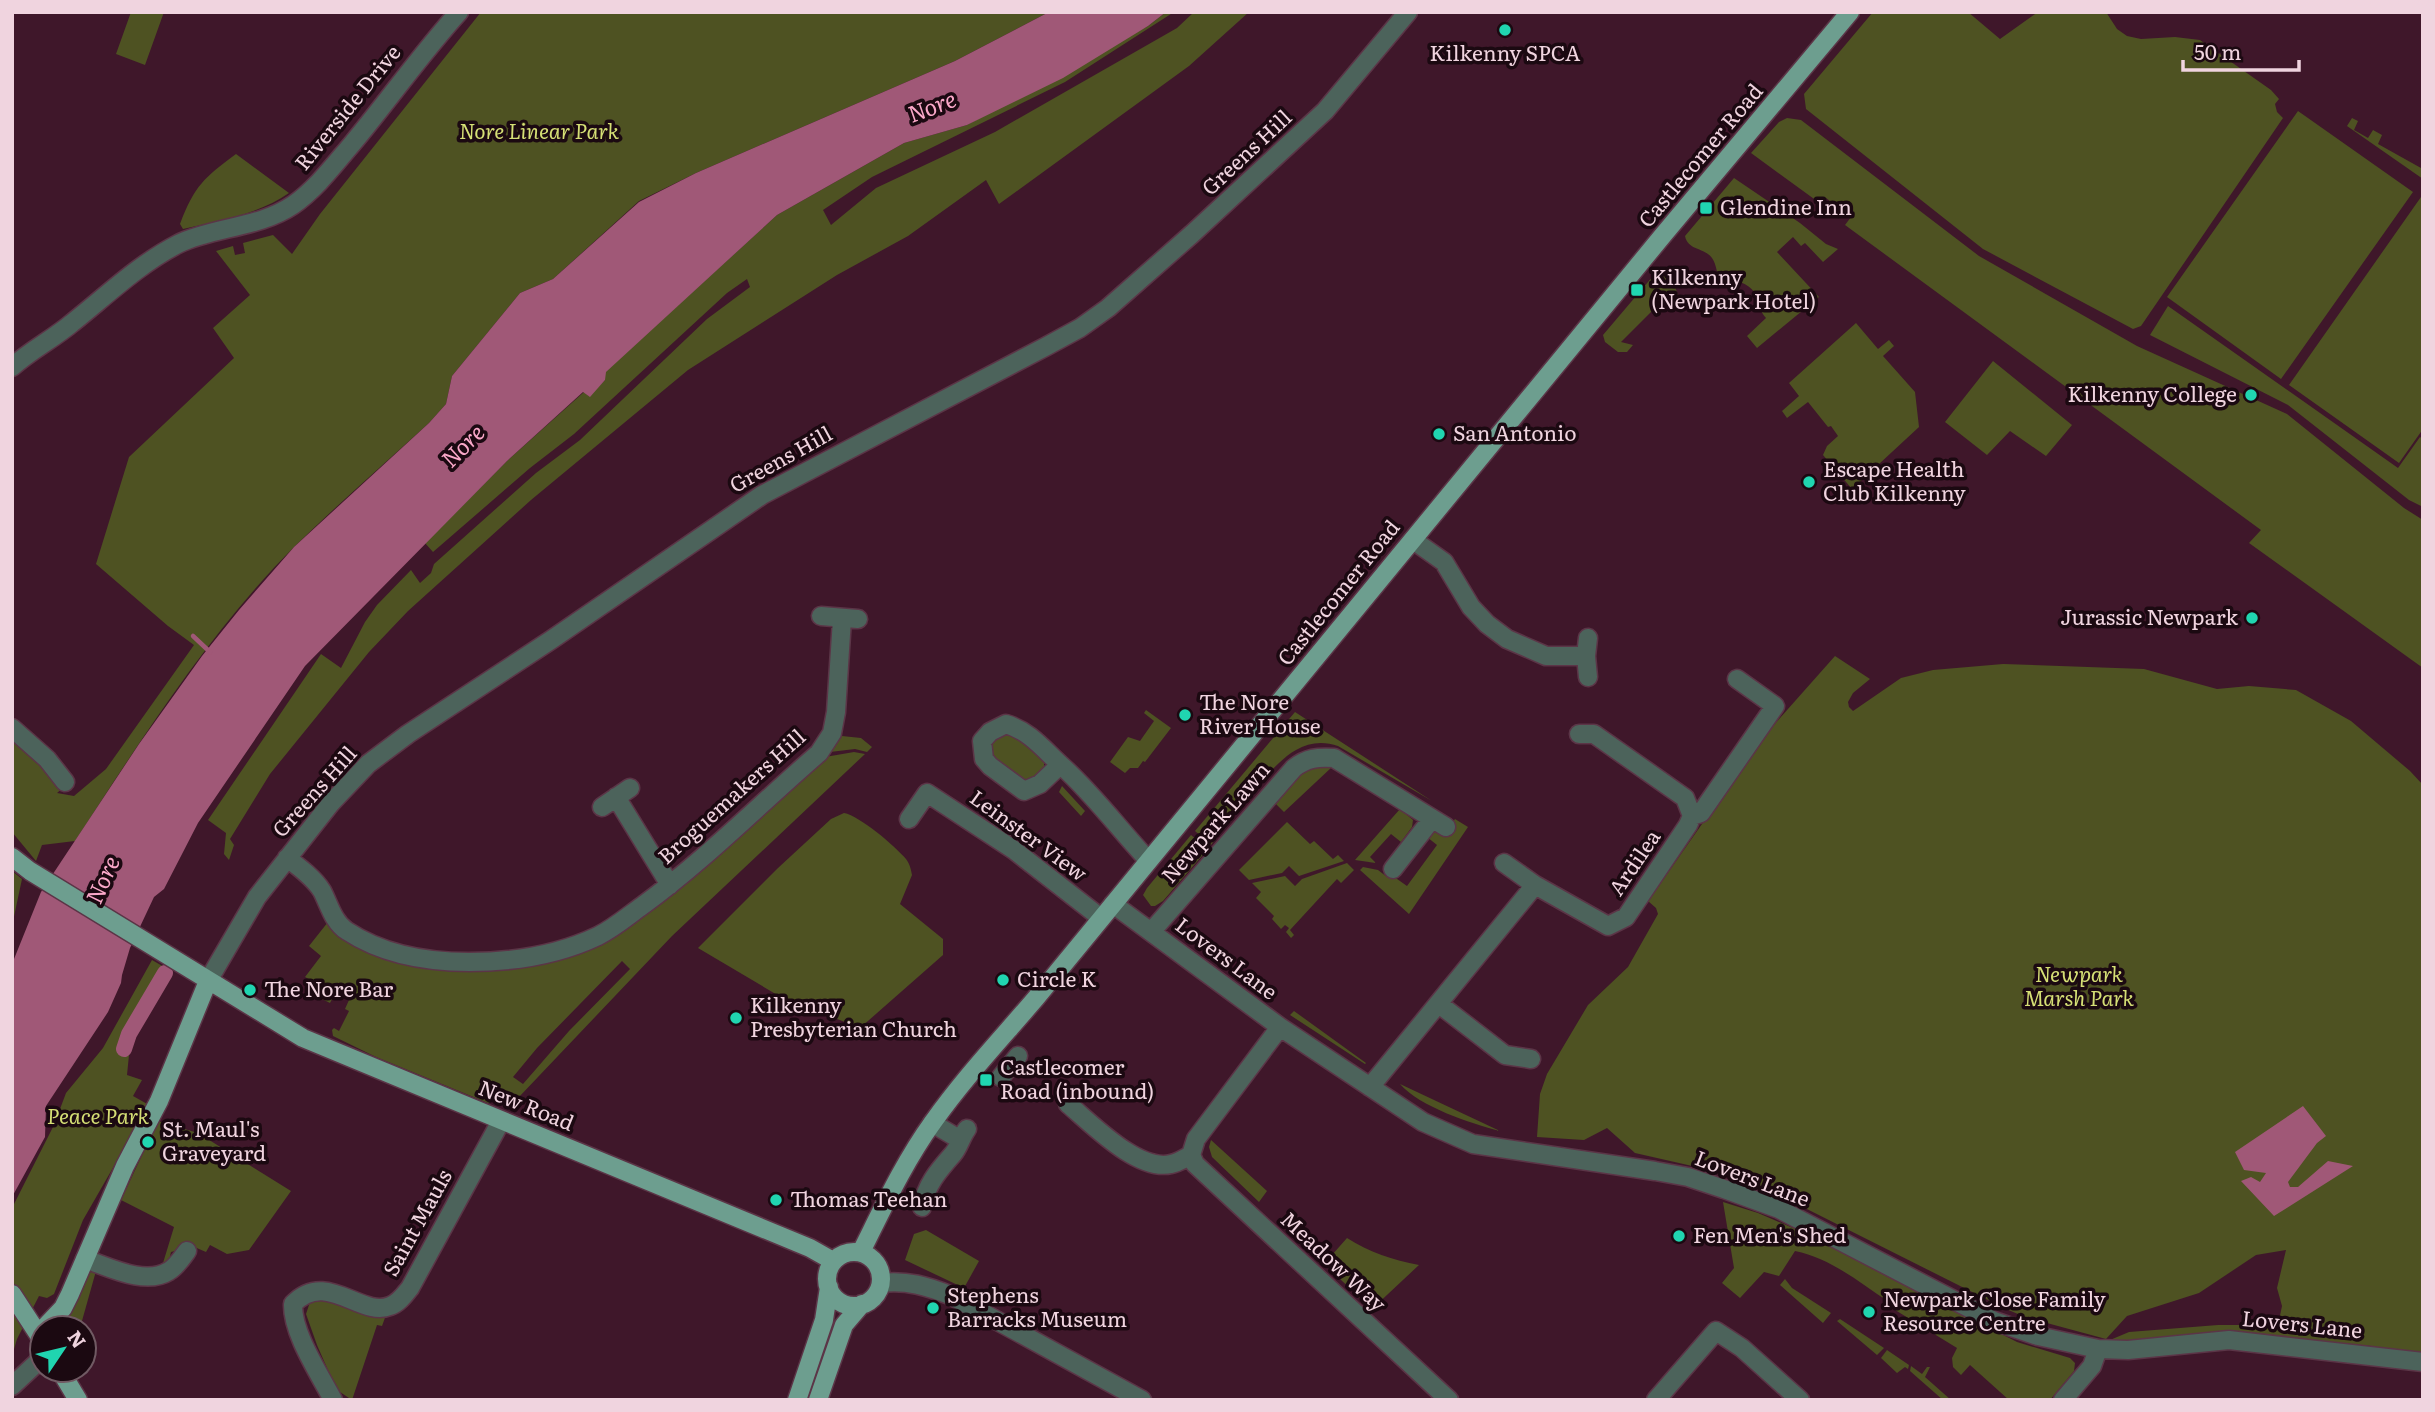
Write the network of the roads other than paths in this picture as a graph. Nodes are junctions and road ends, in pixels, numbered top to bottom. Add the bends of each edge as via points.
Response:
1 (459, 12) edge
2 (1408, 12) edge
3 (1850, 12) edge
4 (12, 367) edge
5 (1413, 540) junction
6 (821, 615) dead end
7 (1588, 638) dead end
8 (1586, 656) junction
9 (1588, 677) dead end
10 (1737, 679) dead end
11 (12, 728) edge
12 (1579, 734) dead end
13 (1063, 767) dead end
14 (65, 782) dead end
15 (616, 797) dead end
16 (1692, 816) junction
17 (909, 819) dead end
18 (12, 857) edge
19 (288, 858) junction
20 (1148, 860) junction
21 (1504, 863) dead end
22 (1393, 869) dead end
23 (670, 884) junction
24 (1535, 885) junction
25 (1107, 911) junction
26 (1151, 932) junction
27 (208, 981) junction
28 (1439, 1004) junction
29 (1280, 1027) junction
30 (989, 1053) junction
31 (1531, 1059) dead end
32 (1009, 1067) dead end
33 (1370, 1087) junction
34 (1068, 1104) dead end
35 (501, 1121) junction
36 (932, 1123) junction
37 (1191, 1155) junction
38 (922, 1208) dead end
39 (187, 1251) dead end
40 (861, 1252) junction
41 (85, 1259) junction
42 (834, 1261) junction
43 (881, 1283) junction
44 (828, 1287) junction
45 (12, 1294) edge
46 (862, 1304) junction
47 (57, 1314) edge
48 (28, 1315) edge
49 (2098, 1349) junction
50 (2423, 1362) edge
51 (28, 1371) edge
52 (68, 1384) edge
53 (12, 1386) edge
54 (78, 1400) edge
55 (333, 1400) edge
56 (797, 1400) edge
57 (818, 1400) edge
58 (1142, 1400) edge
59 (1449, 1400) edge
60 (1656, 1400) edge
61 (1800, 1400) edge
62 (2063, 1400) edge

1 - 4 street, Riverside Drive via 324,177 293,205 265,219 179,243
2 - 19 street, Greens Hill via 1325,111 1108,308 1080,328 832,457 728,517 368,764
3 - 5 main road, Castlecomer Road
5 - 8 street via 1444,562 1471,607 1507,639 1546,656
5 - 20 main road, Castlecomer Road
6 - 23 street, Broguemakers Hill via 850,619 832,733 818,753
7 - 8 street
8 - 9 street
10 - 16 street, Ardilea via 1775,706 1701,813
11 - 14 street
12 - 16 street via 1594,734 1685,798
13 - 20 street
15 - 23 street, Broguemakers Hill
16 - 24 street, Ardilea via 1626,917 1617,923 1601,923
17 - 25 street, Leinster View via 927,793
18 - 27 main road, New Road
19 - 23 street, Broguemakers Hill via 321,890 345,930 386,951 456,962 496,962 572,947 610,929
19 - 27 street, Greens Hill via 257,897
20 - 25 main road, Castlecomer Road
21 - 24 street, Ardilea
22 - 26 street, Newpark Lawn via 1439,823 1334,758 1305,760
24 - 28 street
25 - 26 street, Lovers Lane
25 - 30 main road, Castlecomer Road
26 - 29 street, Lovers Lane
27 - 35 main road, New Road via 303,1038
27 - 41 main road via 159,1101
28 - 31 street via 1505,1055
28 - 33 street
29 - 33 street, Lovers Lane
29 - 37 street via 1196,1139
30 - 32 street
30 - 36 main road, Castlecomer Road
33 - 49 street, Lovers Lane via 1423,1122 1473,1144 1655,1171 1724,1189 1779,1209 1994,1321
34 - 37 street via 1133,1157 1170,1165
35 - 42 main road, New Road
35 - 55 street, Saint Mauls via 401,1299 379,1308 313,1290 293,1304 298,1330
36 - 38 street via 963,1134 954,1153 934,1175
36 - 40 main road, Castlecomer Road
37 - 59 street, Meadow Way via 1204,1174
39 - 41 street via 170,1271 153,1278
40 - 42 main road via 849,1252
40 - 43 main road via 879,1268
41 - 47 main road
42 - 44 main road
43 - 46 main road via 874,1296
43 - 58 street via 926,1285 952,1296
44 - 46 main road via 842,1303
44 - 56 main road via 824,1320
45 - 48 main road
46 - 57 main road via 844,1325
49 - 50 street, Lovers Lane via 2229,1340
49 - 62 street via 2092,1366
51 - 53 street
52 - 54 main road
60 - 61 street via 1716,1331

